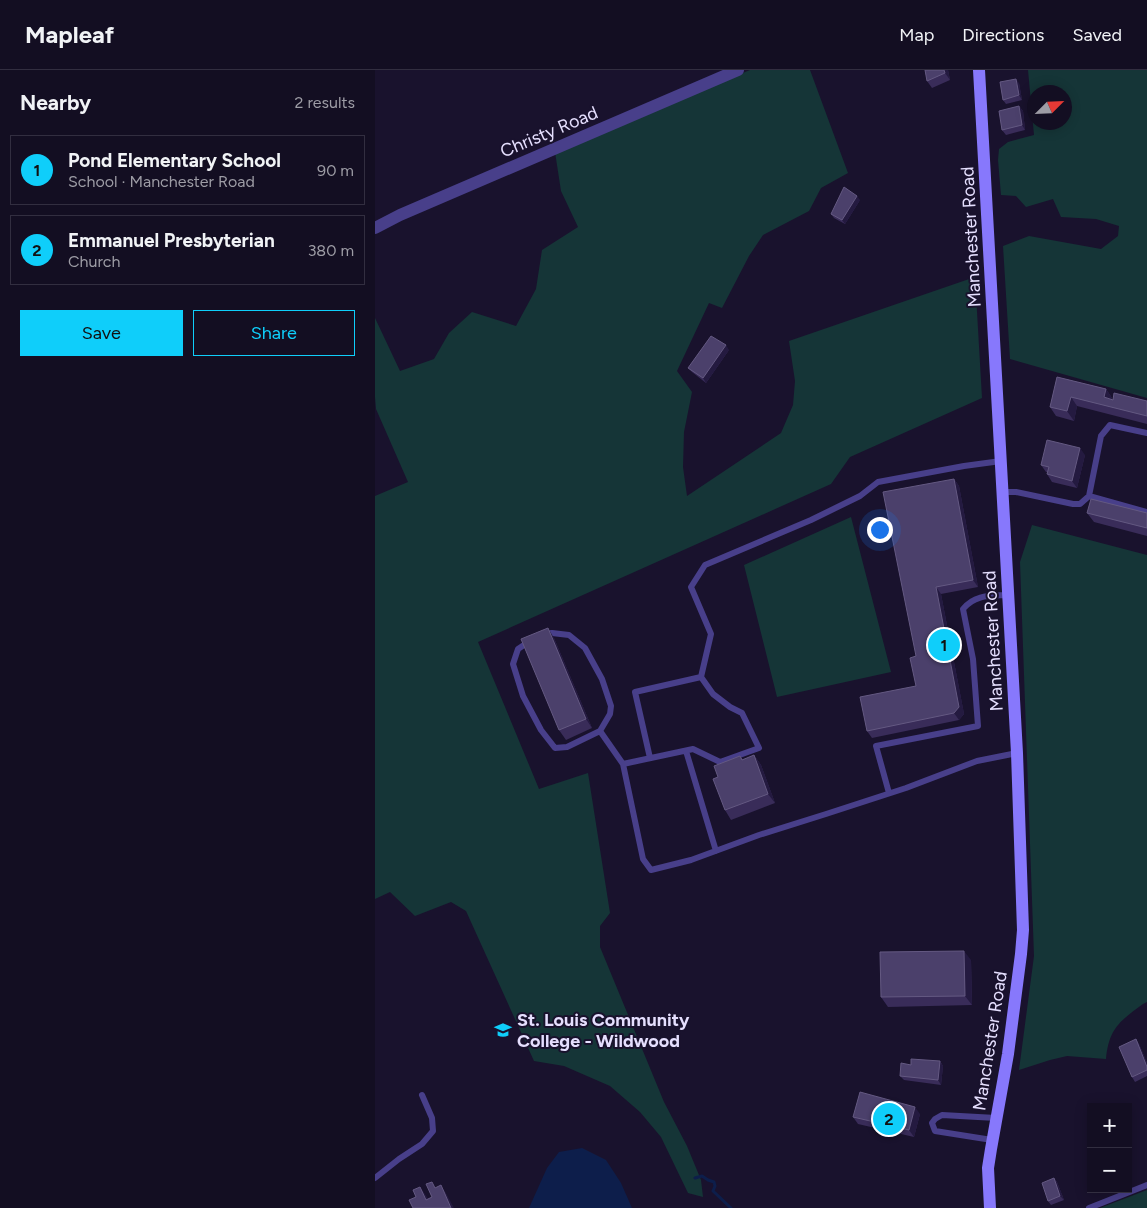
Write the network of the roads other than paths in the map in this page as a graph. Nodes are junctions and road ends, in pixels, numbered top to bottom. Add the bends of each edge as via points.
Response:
1 (738, 70) edge
2 (979, 70) edge
3 (375, 228) edge
4 (1147, 433) edge
5 (1001, 461) junction
6 (1003, 492) junction
7 (1089, 496) junction
8 (1147, 512) edge
9 (1008, 595) junction
10 (701, 677) junction
11 (600, 730) junction
12 (686, 751) junction
13 (1017, 753) junction
14 (651, 758) junction
15 (623, 764) junction
16 (889, 793) junction
17 (716, 851) junction
18 (422, 1095) dead end
19 (996, 1118) junction
20 (992, 1140) junction
21 (375, 1178) edge
22 (1147, 1185) edge
23 (990, 1208) edge
24 (1089, 1208) edge

1 - 3 street, Christy Road
2 - 5 street, Manchester Road
4 - 7 lane via 1110,425 1101,436
5 - 6 street, Manchester Road
5 - 10 lane via 878,482 860,496 811,520 705,565 691,587 711,634
6 - 7 lane via 1073,504 1080,504
6 - 9 street, Manchester Road
7 - 8 lane
9 - 13 street, Manchester Road
9 - 16 lane via 975,598 963,609 973,659 978,726 876,746
10 - 12 lane via 713,694 742,713 759,748 720,762 693,749
10 - 14 lane via 635,692
11 - 11 lane via 611,706 585,648 569,635 552,633 539,635 518,649 513,664 523,696 555,748 567,747
11 - 15 lane
12 - 14 lane
12 - 17 lane
13 - 16 lane via 977,761
13 - 19 street, Manchester Road via 1023,930 1008,1054
14 - 15 lane
15 - 17 lane via 643,859 651,870
16 - 17 lane
18 - 21 lane via 432,1118 433,1131 422,1144
19 - 20 street, Manchester Road
19 - 20 lane via 942,1115 932,1123 935,1131
20 - 23 street, Manchester Road
22 - 24 lane

